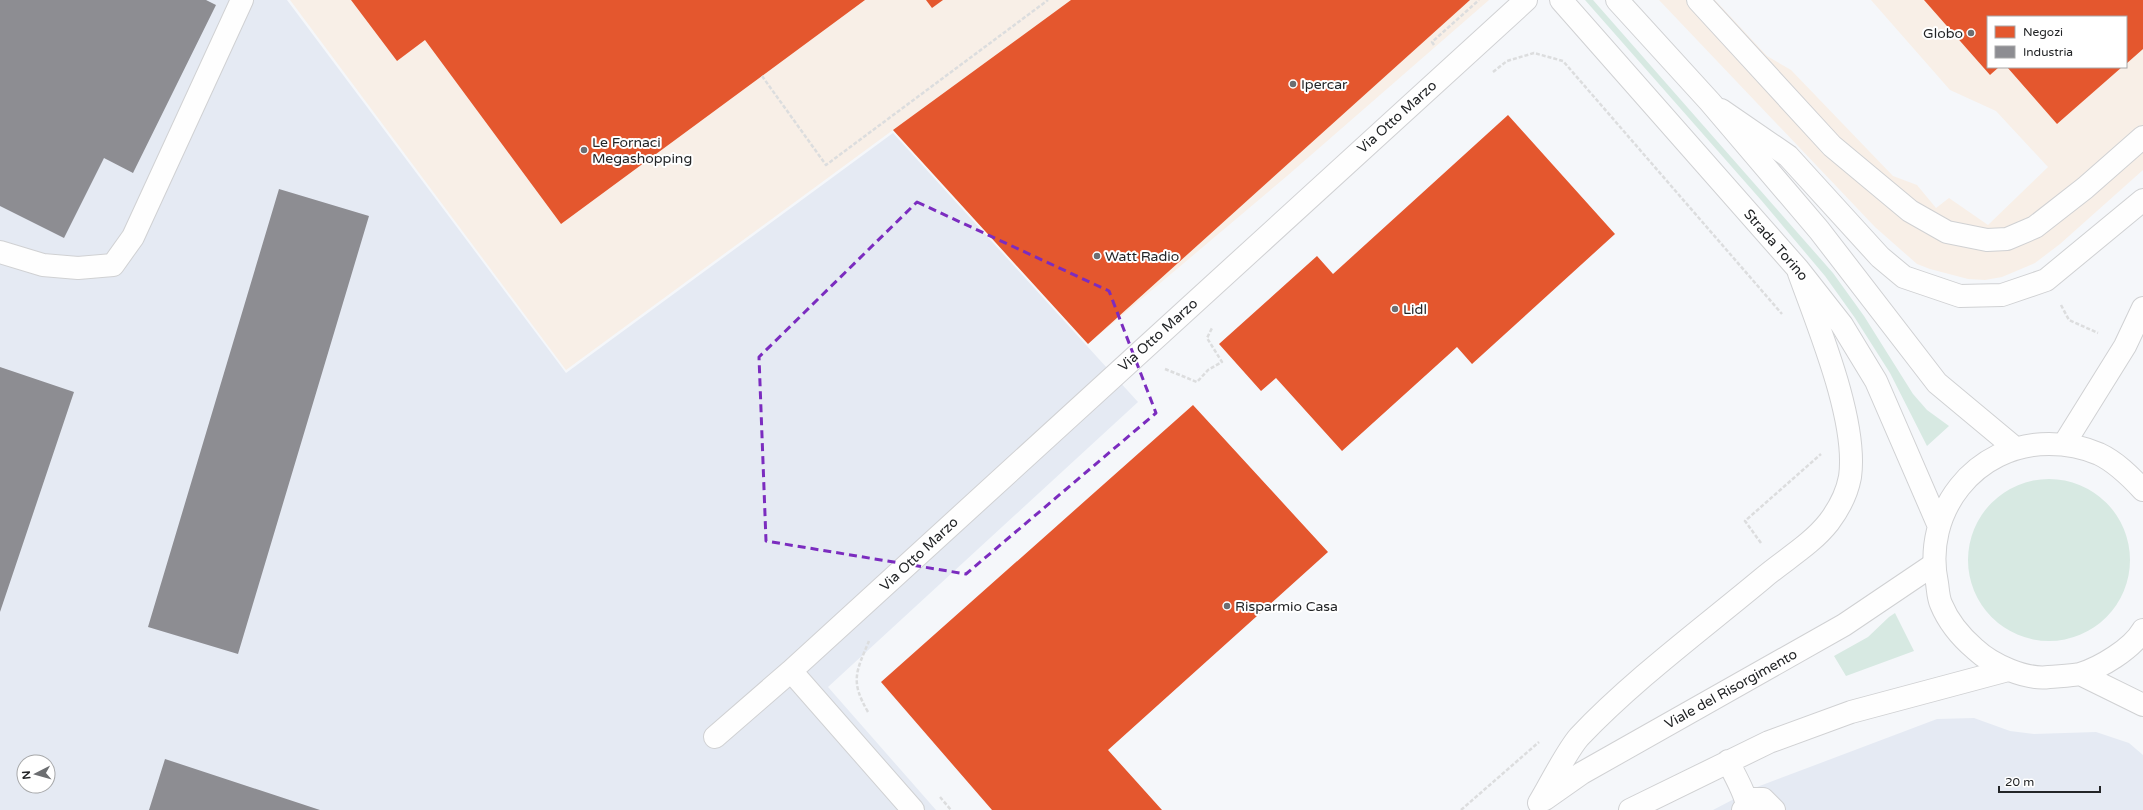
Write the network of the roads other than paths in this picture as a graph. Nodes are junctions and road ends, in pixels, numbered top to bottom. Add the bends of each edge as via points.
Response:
1 (242, 0) edge
2 (1526, 0) edge
3 (1561, 0) edge
4 (1617, 0) edge
5 (1698, 0) edge
6 (1710, 102) junction
7 (2143, 137) edge
8 (2143, 200) edge
9 (0, 252) edge
10 (1798, 269) junction
11 (2143, 308) edge
12 (2064, 444) junction
13 (2015, 448) junction
14 (2143, 490) edge
15 (1938, 524) junction
16 (1933, 565) junction
17 (2143, 630) edge
18 (2008, 670) junction
19 (792, 671) junction
20 (2080, 674) junction
21 (2143, 705) edge
22 (715, 737) dead end
23 (1728, 761) junction
24 (1745, 804) edge
25 (1534, 806) edge
26 (913, 810) edge
27 (1630, 810) edge
28 (1774, 810) edge

1 - 9 street via 133,237 112,265 78,268 44,265
2 - 19 street, Via Otto Marzo
3 - 10 street, Strada Torino
4 - 6 street
5 - 7 street via 1832,146 1910,211 1947,232 1987,240 2007,239 2035,227 2085,188
6 - 8 street via 1788,156 1880,257 1904,277 1960,296 2002,295 2046,280
6 - 13 street via 1819,230 1937,383
10 - 15 street, Strada Torino via 1842,326 1876,381
10 - 25 street via 1845,413 1850,477 1842,502 1828,523 1810,542 1774,568 1620,698 1578,739
11 - 12 street via 2125,346
12 - 13 street via 2034,444
12 - 14 street via 2098,454 2124,470
13 - 15 street via 1992,458 1971,474 1950,498
15 - 16 street
16 - 18 street via 1941,604 1961,637 1982,656
16 - 25 street, Viale del Risorgimento via 1844,625 1582,773
17 - 20 street via 2112,659
18 - 20 street via 2043,678
18 - 23 street via 1851,712 1769,742
19 - 22 street, Via Otto Marzo
19 - 26 street
20 - 21 street
23 - 24 street
23 - 27 street
24 - 28 street via 1763,799

